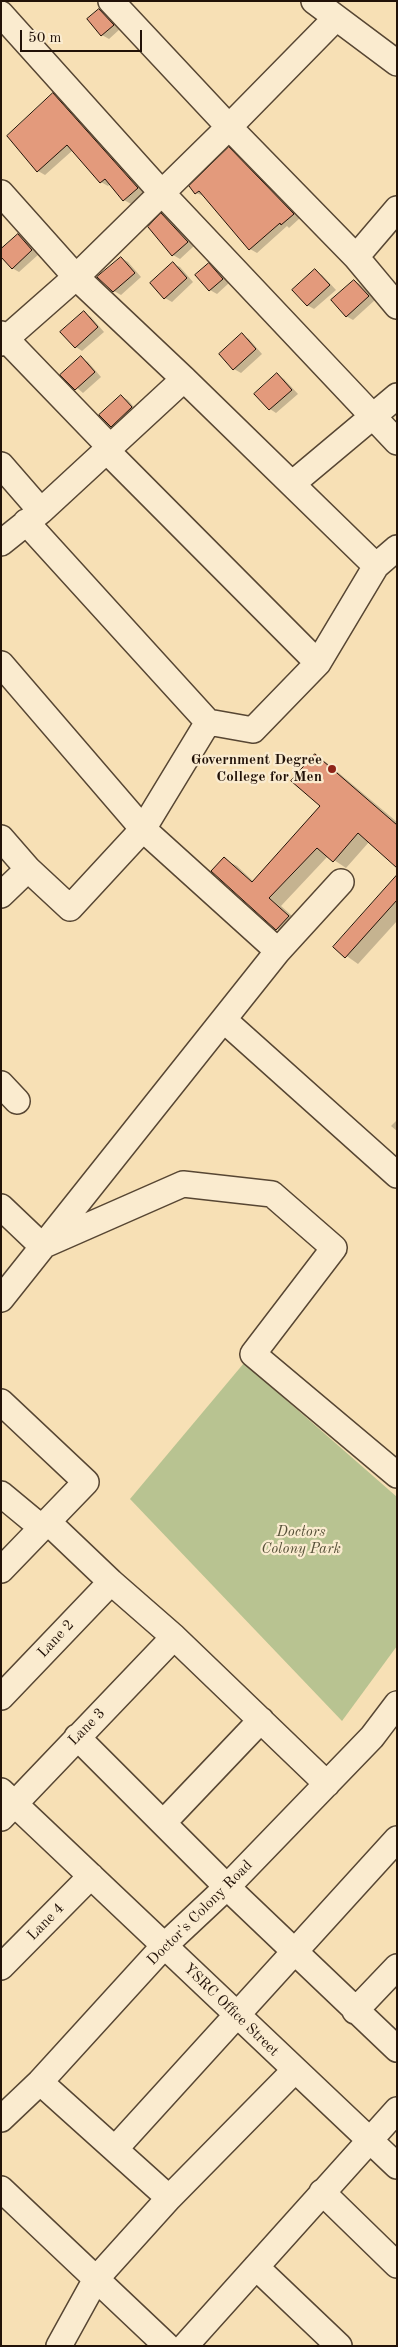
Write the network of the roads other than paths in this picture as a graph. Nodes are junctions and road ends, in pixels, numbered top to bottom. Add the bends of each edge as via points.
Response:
1 (111, 1) edge
2 (314, 1) edge
3 (1, 14) edge
4 (336, 18) junction
5 (397, 62) edge
6 (229, 127) junction
7 (161, 192) junction
8 (1, 193) edge
9 (397, 209) edge
10 (356, 257) junction
11 (76, 277) junction
12 (397, 306) edge
13 (3, 338) edge
14 (184, 379) junction
15 (397, 396) edge
16 (372, 415) junction
17 (397, 442) edge
18 (107, 448) junction
19 (1, 465) edge
20 (292, 484) junction
21 (34, 516) junction
22 (1, 543) edge
23 (397, 548) edge
24 (376, 566) junction
25 (318, 663) junction
26 (1, 664) edge
27 (208, 722) junction
28 (143, 829) junction
29 (1, 838) edge
30 (28, 869) junction
31 (341, 882) dead end
32 (1, 895) edge
33 (278, 951) junction
34 (224, 1020) junction
35 (397, 1175) edge
36 (1, 1207) edge
37 (42, 1246) junction
38 (1, 1298) edge
39 (1, 1402) edge
40 (397, 1475) edge
41 (1, 1494) edge
42 (45, 1525) junction
43 (1, 1570) edge
44 (111, 1582) junction
45 (174, 1636) junction
46 (1, 1697) edge
47 (397, 1704) edge
48 (261, 1720) junction
49 (77, 1737) junction
50 (327, 1784) junction
51 (6, 1804) edge
52 (163, 1823) junction
53 (392, 1854) edge
54 (91, 1876) junction
55 (227, 1887) junction
56 (164, 1946) junction
57 (294, 1952) junction
58 (1, 1967) edge
59 (397, 1967) edge
60 (355, 2011) junction
61 (237, 2016) junction
62 (397, 2049) edge
63 (295, 2070) junction
64 (40, 2082) junction
65 (397, 2110) edge
66 (1, 2119) edge
67 (370, 2141) junction
68 (115, 2150) junction
69 (397, 2166) edge
70 (1, 2189) edge
71 (322, 2192) junction
72 (170, 2198) junction
73 (397, 2265) edge
74 (256, 2267) junction
75 (96, 2279) junction
76 (59, 2346) edge
77 (168, 2346) edge
78 (185, 2346) edge
79 (339, 2346) edge

1 - 6 street
2 - 4 street
3 - 7 street
4 - 5 street
4 - 6 street
6 - 7 street
6 - 10 street
7 - 11 street
7 - 16 street
8 - 11 street
9 - 10 street
10 - 12 street
11 - 13 street
11 - 14 street
13 - 18 street
14 - 18 street
14 - 20 street
15 - 16 street
16 - 17 street
16 - 20 street
18 - 21 street
18 - 25 street
19 - 21 street
20 - 24 street
21 - 22 street
21 - 27 street
23 - 24 street
24 - 25 street
25 - 27 street via 253,730
26 - 28 street
27 - 28 street
28 - 30 street via 70,908
28 - 33 street
29 - 30 street
30 - 32 street
31 - 33 street
33 - 34 street
34 - 35 street
34 - 37 street
36 - 37 street
37 - 38 street
37 - 40 street via 183,1184 272,1194 334,1248 253,1354
39 - 42 street via 86,1482
41 - 42 street
42 - 43 street
42 - 44 street
44 - 45 street
44 - 46 street, Lane 2
45 - 48 street
45 - 49 street, Lane 3
47 - 50 street, Doctor's Colony Road via 372,1737
48 - 50 street
48 - 52 street
49 - 51 street, Lane 3
49 - 52 street
50 - 55 street, Doctor's Colony Road
51 - 54 street, YSRC Office Street
52 - 55 street
53 - 57 street
54 - 56 street, YSRC Office Street
54 - 58 street, Lane 4
55 - 56 street, Doctor's Colony Road
55 - 57 street
56 - 61 street, YSRC Office Street
56 - 64 street, Doctor's Colony Road
57 - 60 street
57 - 61 street
59 - 60 street
60 - 62 street
61 - 63 street, YSRC Office Street
61 - 68 street
63 - 67 street, YSRC Office Street
63 - 72 street
64 - 66 street, Doctor's Colony Road
64 - 68 street
65 - 67 street
67 - 69 street, YSRC Office Street
67 - 71 street
68 - 72 street
70 - 75 street
71 - 73 street
71 - 74 street
72 - 75 street
74 - 78 street
74 - 79 street
75 - 76 street
75 - 77 street

